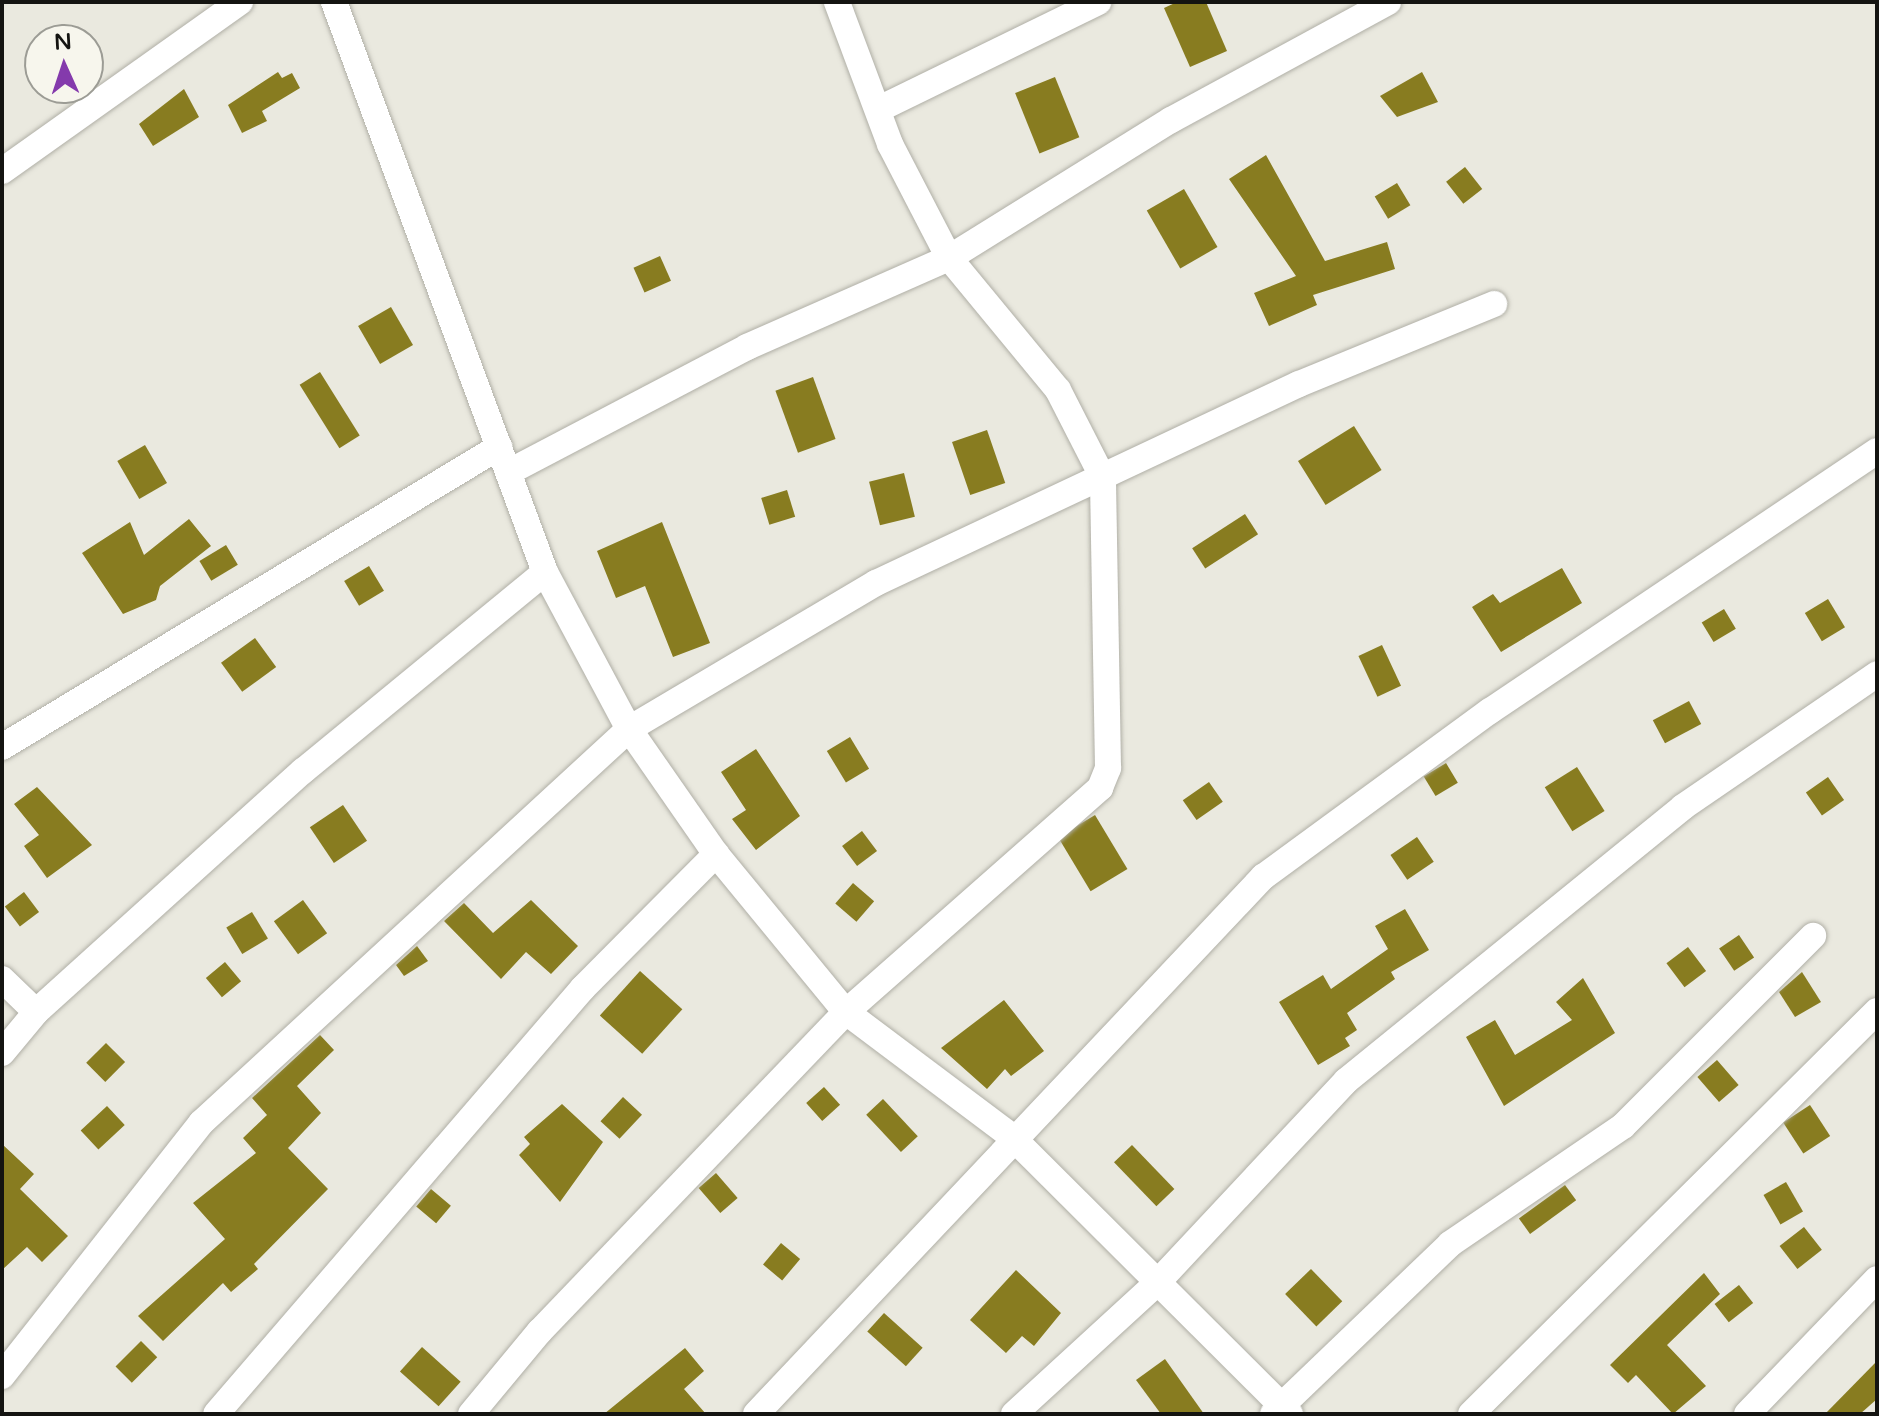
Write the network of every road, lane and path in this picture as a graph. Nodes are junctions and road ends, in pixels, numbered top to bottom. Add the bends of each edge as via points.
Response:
1 (240, 2) edge
2 (334, 2) edge
3 (837, 2) edge
4 (1098, 2) edge
5 (1388, 2) edge
6 (879, 109) junction
7 (2, 171) edge
8 (949, 258) junction
9 (1494, 304) dead end
10 (499, 447) junction
11 (1877, 451) edge
12 (509, 472) junction
13 (1103, 478) junction
14 (545, 572) junction
15 (1877, 674) edge
16 (629, 729) junction
17 (2, 747) edge
18 (716, 854) junction
19 (1813, 936) dead end
20 (2, 979) edge
21 (1877, 1011) edge
22 (36, 1012) junction
23 (846, 1012) junction
24 (2, 1053) edge
25 (1011, 1136) junction
26 (1877, 1279) edge
27 (1156, 1284) junction
28 (2, 1376) edge
29 (1281, 1411) edge
30 (216, 1414) edge
31 (471, 1414) edge
32 (756, 1414) edge
33 (1014, 1414) edge
34 (1471, 1414) edge
35 (1747, 1414) edge

1 - 7 street
2 - 10 street
3 - 6 street
4 - 6 street
5 - 8 street via 1171,120
6 - 8 street
8 - 12 street via 747,347
8 - 13 street via 1058,390
9 - 13 street via 1299,384
10 - 12 street
10 - 17 street
11 - 25 street via 1490,711 1263,877
12 - 14 street
13 - 16 street via 876,583
13 - 23 street via 1112,751 1100,788
14 - 16 street
14 - 22 street via 303,771
15 - 27 street via 1683,807 1346,1081
16 - 18 street
16 - 28 street via 201,1123
18 - 23 street
18 - 30 street via 583,988
19 - 29 street via 1623,1126 1450,1244
20 - 22 street
21 - 34 street
22 - 24 street
23 - 25 street
23 - 31 street via 540,1331
25 - 27 street
25 - 32 street
26 - 35 street
27 - 29 street
27 - 33 street

